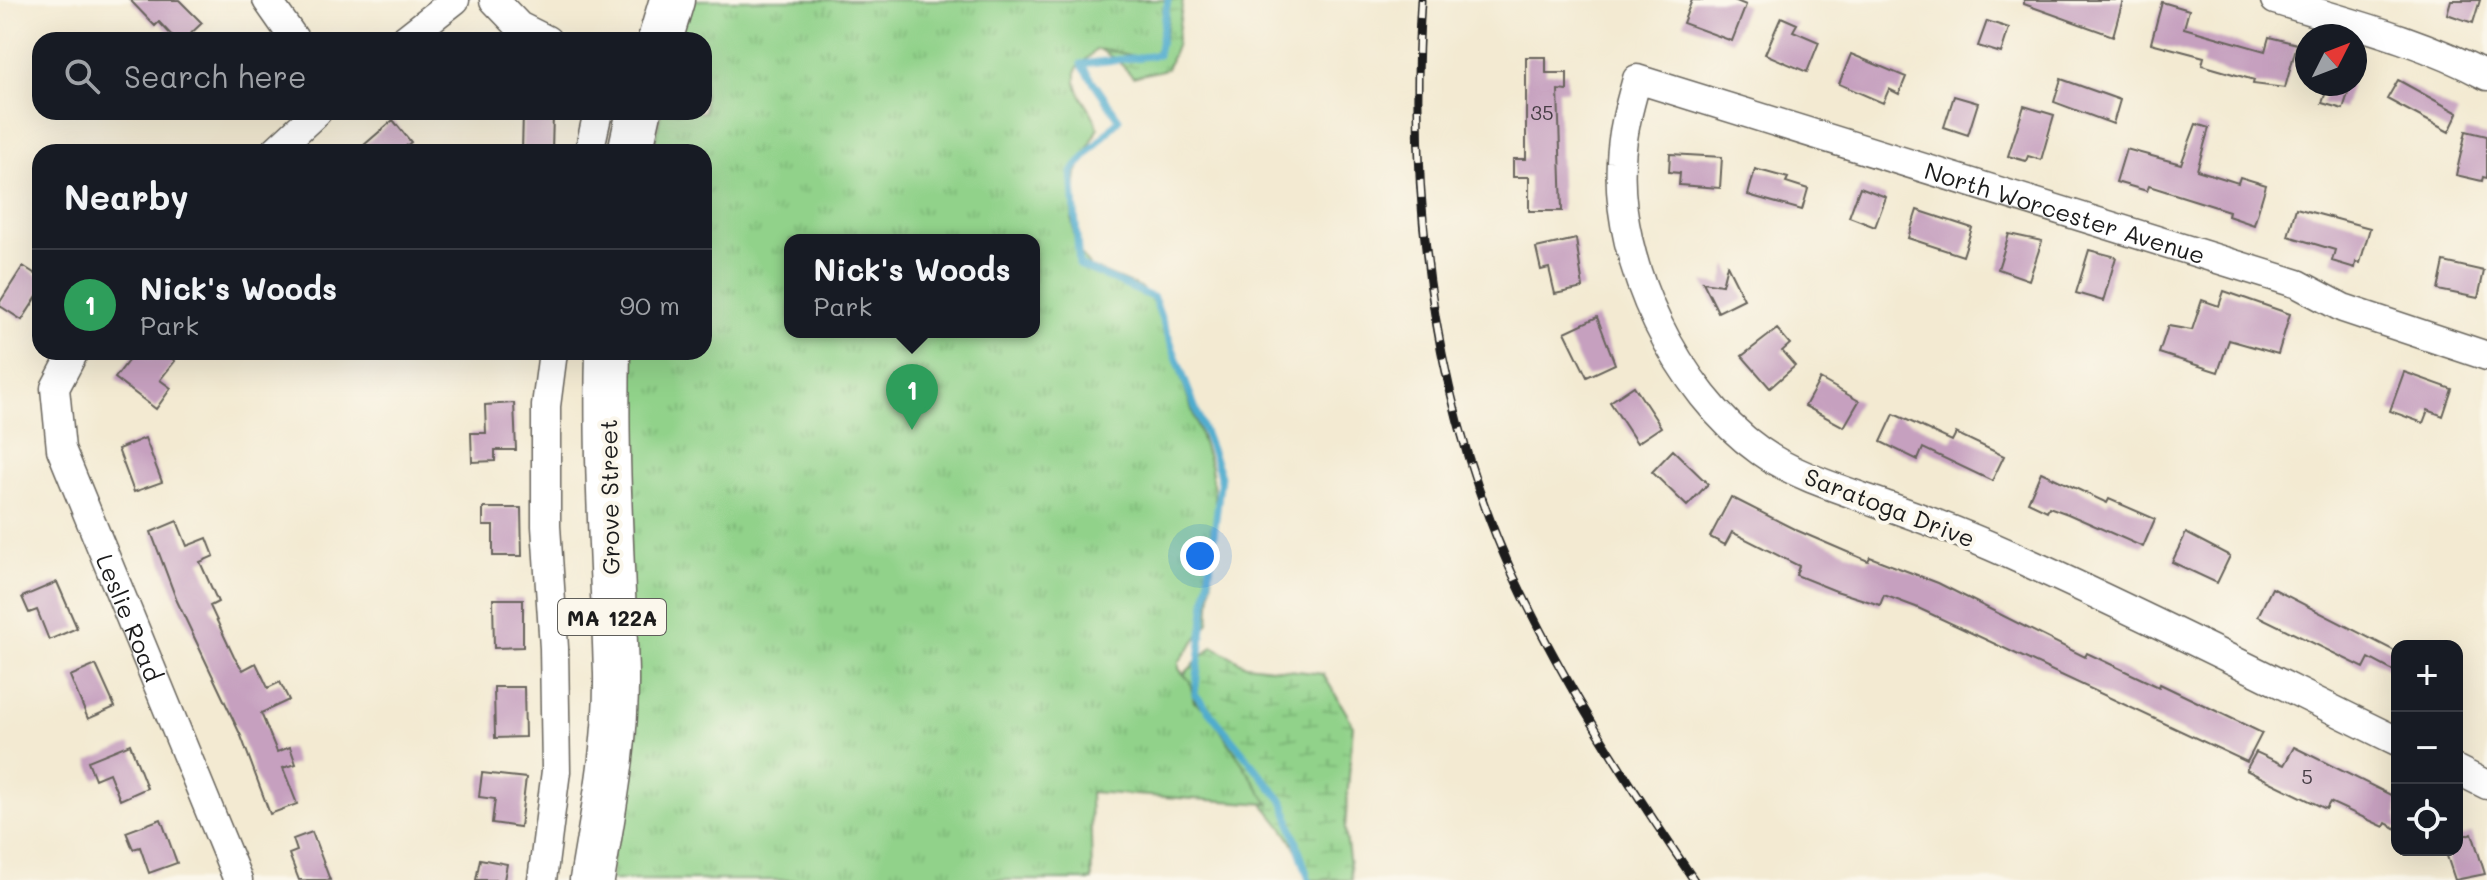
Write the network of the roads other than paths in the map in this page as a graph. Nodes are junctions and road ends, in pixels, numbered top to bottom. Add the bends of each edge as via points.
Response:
1 (267, 0) edge
2 (455, 0) edge
3 (494, 0) edge
4 (672, 0) edge
5 (2275, 0) edge
6 (289, 32) edge
7 (414, 32) edge
8 (531, 32) edge
9 (662, 32) edge
10 (2487, 76) edge
11 (1637, 79) joint
12 (308, 120) edge
13 (596, 120) edge
14 (637, 120) edge
15 (283, 144) edge
16 (591, 144) edge
17 (632, 144) edge
18 (2487, 356) edge
19 (70, 360) edge
20 (552, 360) edge
21 (608, 360) edge
22 (2391, 738) edge
23 (2463, 773) edge
24 (2487, 785) edge
25 (238, 880) edge
26 (542, 880) edge
27 (592, 880) edge

1 - 6 street
2 - 7 street
3 - 8 street
4 - 9 main road
5 - 10 street via 2410,41
11 - 18 street, North Worcester Avenue via 2298,284 2343,308
11 - 22 street, Saratoga Drive via 1624,125 1621,165 1636,262 1679,364 1704,399 1742,436 1804,474 2019,558
12 - 15 street
13 - 16 street
14 - 17 main road
19 - 25 street, Leslie Road via 55,388 61,449
20 - 26 street via 546,406 546,526 556,771
21 - 27 main road, Grove Street / MA 122A via 616,676 607,791
23 - 24 street

